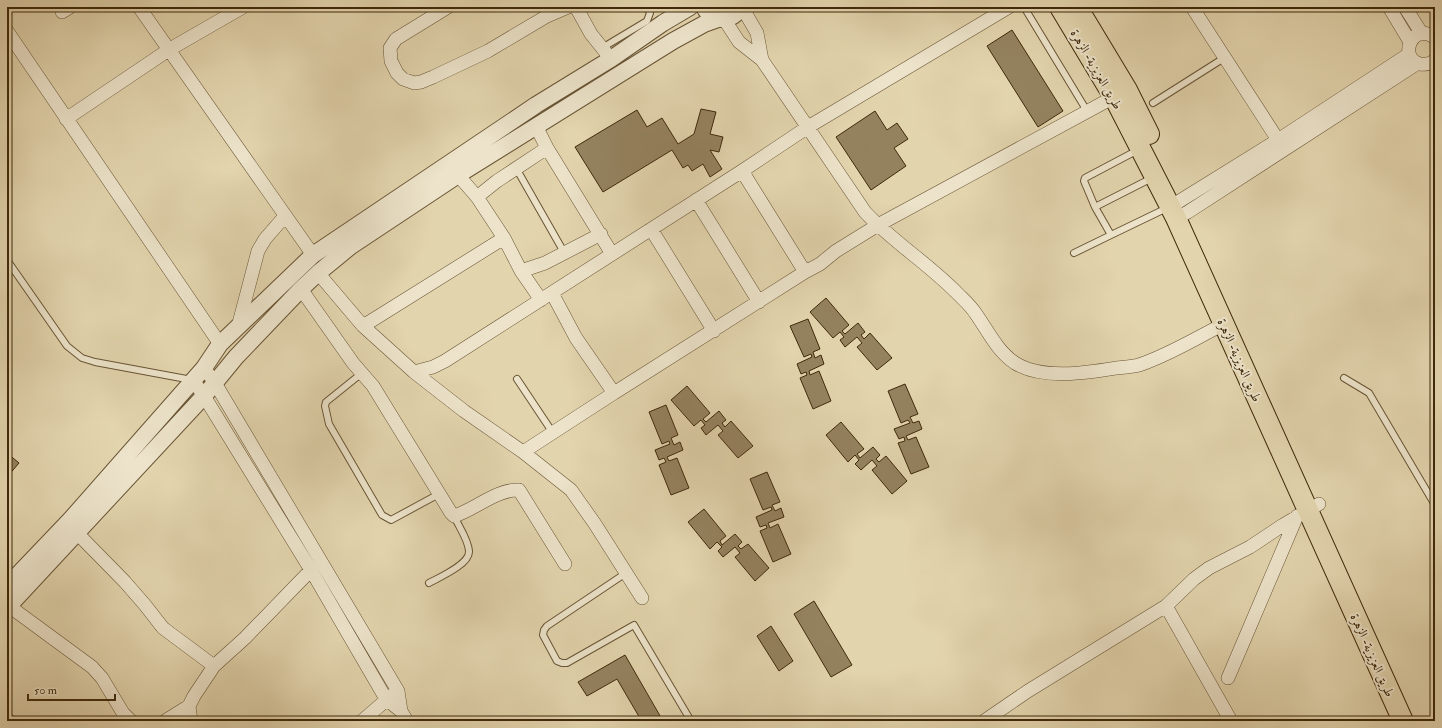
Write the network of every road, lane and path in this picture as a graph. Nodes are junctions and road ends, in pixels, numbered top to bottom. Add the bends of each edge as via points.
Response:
1 (139, 7) edge
2 (243, 7) edge
3 (448, 7) edge
4 (568, 7) edge
5 (576, 7) edge
6 (647, 7) edge
7 (690, 7) edge
8 (704, 7) edge
9 (741, 7) edge
10 (1009, 7) edge
11 (1024, 7) edge
12 (1060, 7) edge
13 (1078, 7) edge
14 (1192, 7) edge
15 (1389, 7) edge
16 (1405, 7) edge
17 (721, 19) junction
18 (7, 32) edge
19 (1431, 35) edge
20 (170, 49) junction
21 (1412, 53) junction
22 (607, 54) junction
23 (1224, 58) junction
24 (762, 60) junction
25 (1434, 63) edge
26 (1114, 96) junction
27 (1153, 103) dead end
28 (1087, 112) junction
29 (66, 118) junction
30 (536, 126) junction
31 (808, 127) junction
32 (1278, 140) junction
33 (547, 148) junction
34 (1141, 148) junction
35 (516, 168) junction
36 (742, 171) junction
37 (458, 175) junction
38 (1155, 176) junction
39 (477, 197) junction
40 (696, 200) junction
41 (1095, 207) junction
42 (1179, 209) junction
43 (285, 216) junction
44 (878, 225) junction
45 (651, 229) junction
46 (601, 234) junction
47 (1111, 235) junction
48 (504, 238) junction
49 (1074, 253) dead end
50 (565, 254) junction
51 (612, 254) junction
52 (313, 255) junction
53 (7, 260) edge
54 (521, 271) junction
55 (805, 272) junction
56 (318, 273) junction
57 (301, 288) junction
58 (546, 296) junction
59 (759, 302) junction
60 (1224, 324) junction
61 (363, 326) junction
62 (238, 327) junction
63 (714, 331) junction
64 (220, 344) junction
65 (204, 368) junction
66 (414, 372) junction
67 (362, 374) junction
68 (1344, 378) dead end
69 (517, 379) dead end
70 (193, 380) junction
71 (215, 383) junction
72 (614, 393) junction
73 (204, 396) junction
74 (553, 433) junction
75 (523, 452) junction
76 (439, 494) junction
77 (1433, 496) edge
78 (1435, 505) edge
79 (1308, 510) junction
80 (454, 516) junction
81 (76, 533) junction
82 (565, 564) dead end
83 (311, 570) junction
84 (626, 573) junction
85 (429, 583) dead end
86 (7, 586) edge
87 (642, 598) dead end
88 (1166, 606) junction
89 (8, 607) edge
90 (214, 666) junction
91 (1228, 678) dead end
92 (398, 691) junction
93 (386, 699) junction
94 (189, 706) junction
95 (404, 716) edge
96 (7, 719) edge
97 (9, 721) edge
98 (131, 721) edge
99 (165, 721) edge
100 (191, 721) edge
101 (362, 721) edge
102 (691, 721) edge
103 (984, 721) edge
104 (1230, 721) edge
105 (1403, 721) edge
106 (1418, 721) edge

1 - 20 street
2 - 20 street
3 - 4 street via 396,39 390,48 391,61 403,79 414,83 433,77 488,51 547,16
5 - 22 street via 590,34
6 - 22 lane via 650,13 647,21
7 - 22 street
8 - 17 street via 710,15
9 - 17 street via 733,17
9 - 24 street via 757,33
10 - 31 street
11 - 28 lane
12 - 26 main road, طريق العزيزية- الزهرة
13 - 42 main road, طريق العزيزية- الزهرة via 1127,90
14 - 23 street
15 - 21 street
16 - 19 street
17 - 24 street via 739,42
17 - 30 street via 704,24 672,41
18 - 29 street
19 - 21 street via 1413,38
20 - 29 street
20 - 43 street
21 - 25 street via 1427,64
21 - 32 street
21 - 42 street
22 - 52 street via 536,105
23 - 27 lane
23 - 32 street
24 - 31 street
26 - 28 street
26 - 34 main road, طريق العزيزية- الزهرة
28 - 44 street
29 - 64 street
30 - 33 street
30 - 37 street
31 - 36 street
31 - 44 street via 865,212
32 - 42 street
33 - 35 street
33 - 46 street
34 - 38 main road, طريق العزيزية- الزهرة
34 - 41 lane via 1085,178
35 - 39 street
35 - 50 lane
36 - 40 street
36 - 55 street
37 - 39 street
37 - 56 street via 351,246
38 - 41 lane
38 - 42 main road, طريق العزيزية- الزهرة
39 - 48 street
40 - 45 street
40 - 59 street
41 - 47 lane
42 - 47 lane
42 - 60 main road, طريق العزيزية- الزهرة
42 - 79 main road, طريق العزيزية- الزهرة
43 - 52 street
43 - 62 street via 258,251
44 - 55 street
44 - 60 street via 947,283 975,312 999,349 1015,363 1030,370 1046,374 1138,366
45 - 51 street
45 - 63 street
46 - 50 street
46 - 51 street
47 - 49 lane
48 - 54 street
48 - 61 street
50 - 54 street
51 - 58 street
52 - 62 street
53 - 70 lane via 67,346 82,358
54 - 58 street
55 - 59 street
56 - 57 street
56 - 61 street
57 - 67 street
57 - 71 street
58 - 66 street via 445,361
58 - 72 street
59 - 63 street
60 - 79 main road, طريق العزيزية- الزهرة
61 - 66 street
62 - 64 street
63 - 72 street
64 - 65 street
65 - 70 street
65 - 71 street
66 - 75 street
67 - 76 street via 373,386
67 - 76 lane via 326,402 325,406 329,424 382,515 391,520
68 - 77 lane via 1369,393
69 - 74 lane
70 - 73 street
70 - 86 street via 71,519
71 - 73 street
71 - 92 street
72 - 74 street
73 - 81 street
73 - 83 street
74 - 75 street
75 - 84 street via 571,490
76 - 80 street
77 - 78 lane
79 - 88 street via 1250,547 1194,578
79 - 91 street
79 - 105 main road, طريق العزيزية- الزهرة
79 - 106 main road, طريق العزيزية- الزهرة
80 - 82 street via 481,502 519,490
80 - 85 lane via 466,540 468,557 460,565
81 - 89 street
81 - 90 street via 125,582 163,628
83 - 90 street
83 - 93 street
84 - 87 street
84 - 102 lane via 548,626 543,635 557,661 567,663 634,625
88 - 103 street
88 - 104 street
89 - 98 street via 92,667
90 - 94 street
92 - 93 street
92 - 95 street
93 - 95 street
93 - 101 street
94 - 99 street
94 - 100 street
96 - 97 street

